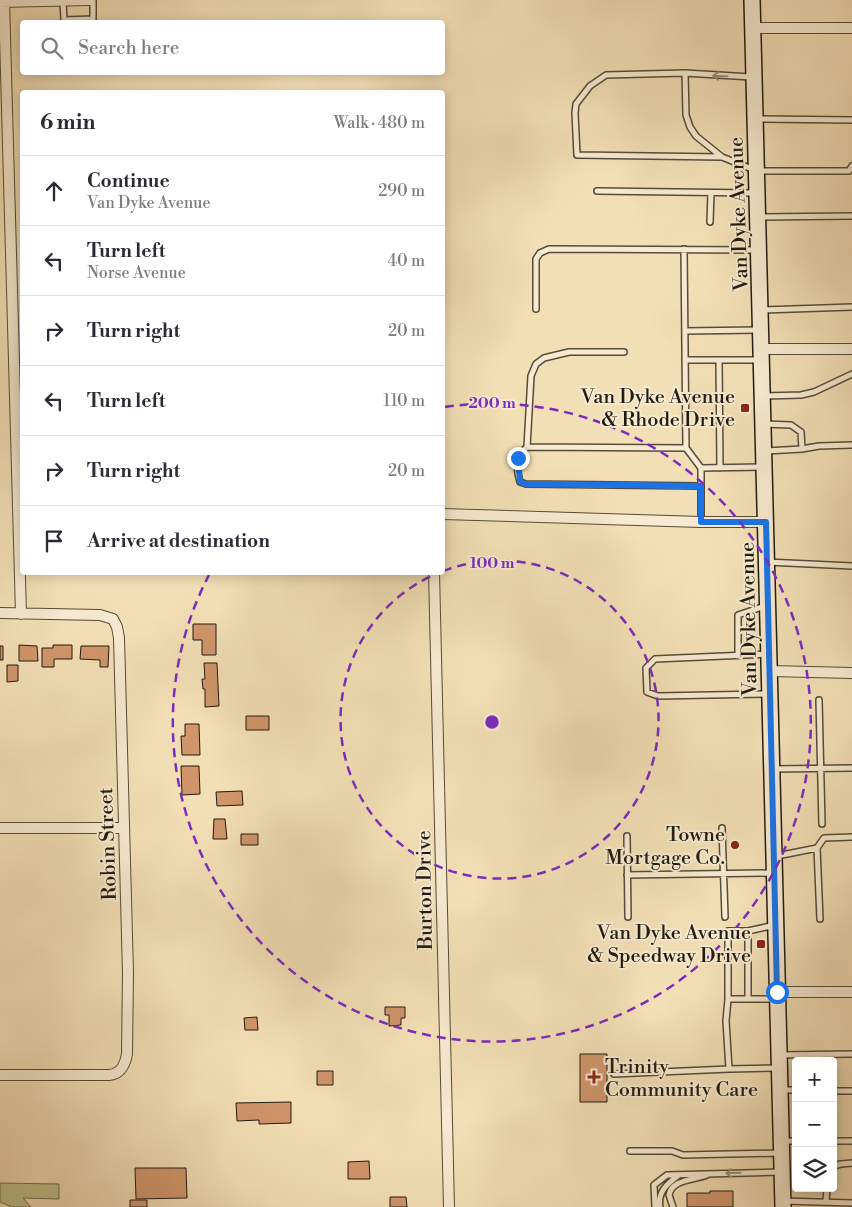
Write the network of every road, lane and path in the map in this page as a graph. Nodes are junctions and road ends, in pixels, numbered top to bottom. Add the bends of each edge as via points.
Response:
1 (63, 0) edge
2 (89, 0) edge
3 (93, 0) edge
4 (752, 0) edge
5 (3, 1) edge
6 (753, 28) junction
7 (852, 28) edge
8 (685, 73) junction
9 (754, 77) junction
10 (756, 119) junction
11 (852, 120) edge
12 (722, 157) junction
13 (852, 166) edge
14 (757, 171) junction
15 (597, 191) dead end
16 (711, 193) junction
17 (757, 193) junction
18 (852, 216) edge
19 (758, 217) junction
20 (710, 222) dead end
21 (684, 249) junction
22 (759, 250) junction
23 (852, 307) edge
24 (536, 309) dead end
25 (761, 310) junction
26 (761, 330) junction
27 (685, 331) junction
28 (852, 349) edge
29 (624, 352) dead end
30 (762, 354) junction
31 (685, 360) junction
32 (719, 360) junction
33 (852, 374) edge
34 (762, 396) junction
35 (763, 424) junction
36 (852, 446) edge
37 (528, 447) junction
38 (686, 448) junction
39 (802, 449) junction
40 (764, 452) junction
41 (764, 467) junction
42 (701, 468) junction
43 (720, 468) junction
44 (701, 486) junction
45 (445, 514) edge
46 (701, 522) junction
47 (766, 522) junction
48 (767, 562) junction
49 (852, 566) edge
50 (434, 575) edge
51 (768, 605) junction
52 (0, 614) edge
53 (21, 614) junction
54 (769, 654) junction
55 (738, 656) junction
56 (770, 672) junction
57 (852, 673) edge
58 (770, 694) junction
59 (819, 700) dead end
60 (852, 768) edge
61 (772, 769) junction
62 (821, 769) junction
63 (822, 824) dead end
64 (0, 828) edge
65 (124, 828) junction
66 (722, 828) dead end
67 (627, 836) dead end
68 (852, 837) edge
69 (817, 848) junction
70 (774, 856) junction
71 (724, 873) junction
72 (774, 873) junction
73 (627, 875) junction
74 (628, 917) dead end
75 (725, 918) dead end
76 (820, 919) dead end
77 (776, 925) junction
78 (748, 931) junction
79 (852, 992) edge
80 (778, 995) junction
81 (728, 999) junction
82 (748, 999) junction
83 (852, 1054) edge
84 (779, 1061) junction
85 (729, 1069) junction
86 (614, 1074) dead end
87 (0, 1075) edge
88 (779, 1090) junction
89 (792, 1090) edge
90 (852, 1091) edge
91 (837, 1092) edge
92 (837, 1141) edge
93 (852, 1141) edge
94 (786, 1145) edge
95 (630, 1151) dead end
96 (852, 1163) edge
97 (837, 1165) edge
98 (782, 1172) junction
99 (679, 1174) junction
100 (710, 1174) junction
101 (827, 1192) edge
102 (826, 1202) junction
103 (852, 1203) edge
104 (782, 1204) edge
105 (449, 1207) edge
106 (655, 1207) edge
107 (660, 1207) edge
108 (673, 1207) edge

1 - 2 street
1 - 3 lane via 64,20 93,19
1 - 5 street
4 - 6 main road, Van Dyke Avenue
5 - 53 street
6 - 7 street
6 - 9 main road, Van Dyke Avenue
9 -> 8 lane
8 - 12 lane via 686,115 690,127
8 - 12 lane via 606,75 590,86 576,104 577,155
9 - 10 main road, Van Dyke Avenue
10 - 11 lane
10 - 14 main road, Van Dyke Avenue
12 - 14 lane
13 - 14 lane via 849,170
14 - 17 main road, Van Dyke Avenue
15 - 16 lane
16 - 17 lane
16 - 20 lane
17 - 19 main road, Van Dyke Avenue
18 - 19 lane
19 - 22 main road, Van Dyke Avenue
21 - 22 lane
21 - 24 lane via 549,249 536,258
21 - 27 lane
22 - 25 main road, Van Dyke Avenue
23 - 25 lane
25 - 26 main road, Van Dyke Avenue
26 - 27 lane
26 - 30 main road, Van Dyke Avenue
27 - 31 lane
28 - 30 street
29 - 37 lane via 568,352 544,358 536,364 531,376
30 - 32 lane
30 - 34 main road, Van Dyke Avenue
31 - 32 lane
31 - 38 lane
32 - 43 lane
33 - 34 lane via 814,392
34 - 35 main road, Van Dyke Avenue
35 - 39 lane via 791,425 801,432
35 - 40 main road, Van Dyke Avenue
36 - 39 lane
37 - 38 lane
37 - 44 lane via 518,458 520,482 526,484
38 - 42 lane
39 - 40 lane
40 - 41 main road, Van Dyke Avenue
41 - 43 lane
41 - 47 main road, Van Dyke Avenue
42 - 43 lane
42 - 44 lane
44 - 46 lane
45 - 46 street
46 - 47 street
47 - 48 main road, Van Dyke Avenue
48 - 49 lane
48 - 51 main road, Van Dyke Avenue
50 - 105 street, Burton Drive
51 - 54 main road, Van Dyke Avenue
51 - 55 lane via 738,616
52 - 53 street
53 - 65 street, Robin Street via 100,615 113,619 117,627
54 - 55 lane
54 - 56 main road, Van Dyke Avenue
55 - 58 lane via 655,659 646,668 647,692 658,696
56 - 57 street
56 - 58 main road, Van Dyke Avenue
58 - 61 main road, Van Dyke Avenue
59 - 62 lane
60 - 62 lane
61 - 62 lane
61 - 70 main road, Van Dyke Avenue
62 - 63 lane
64 - 65 street
65 - 87 street, Robin Street via 128,973 126,1063 114,1075
66 - 71 lane
67 - 73 lane
68 - 69 lane via 824,838
69 - 70 lane
69 - 76 lane
70 - 72 main road, Van Dyke Avenue
71 - 72 lane
71 - 73 lane
71 - 75 lane
72 - 77 main road, Van Dyke Avenue
73 - 74 lane
77 - 78 lane
77 - 80 main road, Van Dyke Avenue
78 - 81 lane via 728,931
78 - 82 lane
79 - 80 street
80 - 82 lane
80 - 84 main road, Van Dyke Avenue
81 - 82 lane
81 - 85 lane
83 - 84 lane
84 - 85 lane
84 - 88 main road, Van Dyke Avenue
85 - 86 lane
88 - 89 lane
88 - 94 main road, Van Dyke Avenue
90 - 91 lane
92 - 93 lane
94 - 95 lane via 683,1155 672,1151
94 - 98 main road, Van Dyke Avenue
96 - 97 lane
98 -> 100 lane
98 - 104 main road, Van Dyke Avenue
99 - 100 lane
99 - 106 lane via 667,1175 654,1185
99 - 107 lane via 661,1193
100 - 108 lane via 682,1181 673,1187 669,1195
101 - 102 lane
102 - 103 lane
102 - 104 lane

